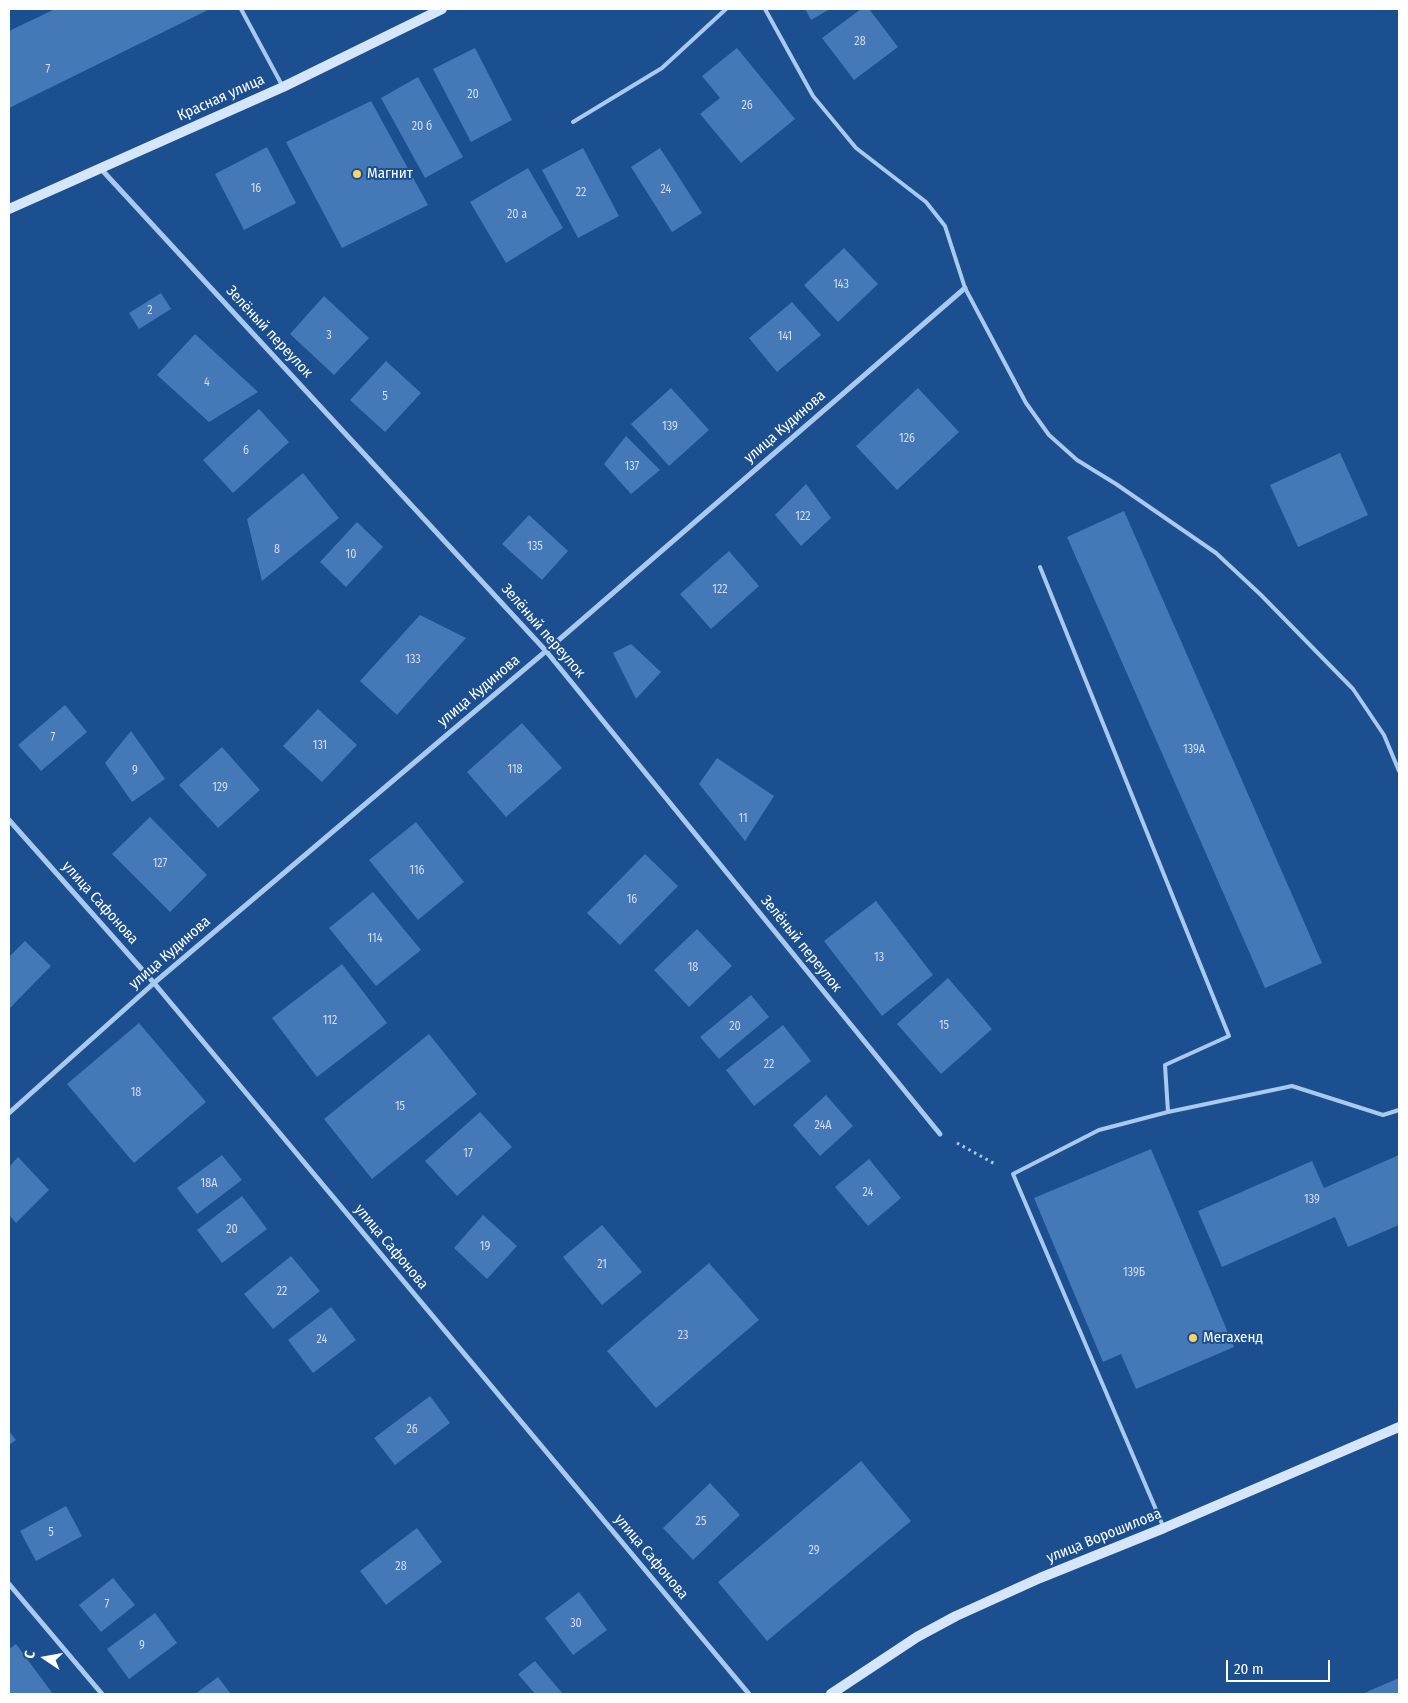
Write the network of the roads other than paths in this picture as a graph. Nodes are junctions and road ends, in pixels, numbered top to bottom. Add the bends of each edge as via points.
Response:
1 (241, 9) edge
2 (442, 9) edge
3 (726, 9) edge
4 (765, 9) edge
5 (283, 86) junction
6 (574, 122) dead end
7 (101, 168) junction
8 (9, 209) edge
9 (965, 288) junction
10 (1040, 567) dead end
11 (546, 651) junction
12 (1399, 771) edge
13 (9, 820) edge
14 (154, 983) junction
15 (1399, 1110) edge
16 (1168, 1112) junction
17 (9, 1113) edge
18 (940, 1134) road end
19 (1399, 1427) edge
20 (1164, 1528) junction
21 (9, 1584) edge
22 (102, 1694) edge
23 (749, 1694) edge
24 (831, 1694) edge

1 - 5 lane
2 - 5 main road, Красная улица
3 - 6 lane via 662,68
4 - 9 lane via 813,96 856,148 926,202 945,226
5 - 7 main road, Красная улица
7 - 8 main road, Красная улица
7 - 11 street, Зелёный переулок
9 - 11 street, улица Кудинова
9 - 12 lane via 1026,403 1049,435 1077,460 1216,553 1261,595 1353,689 1384,735
10 - 16 lane via 1230,1036 1166,1065
11 - 14 street, улица Кудинова
11 - 18 street, Зелёный переулок
13 - 14 street, улица Сафонова
14 - 17 street, улица Кудинова
14 - 23 street, улица Сафонова
15 - 16 lane via 1383,1116 1292,1086
16 - 20 lane via 1099,1130 1014,1174
19 - 20 main road, улица Ворошилова
20 - 24 main road, улица Ворошилова via 956,1616 917,1637
21 - 22 street

